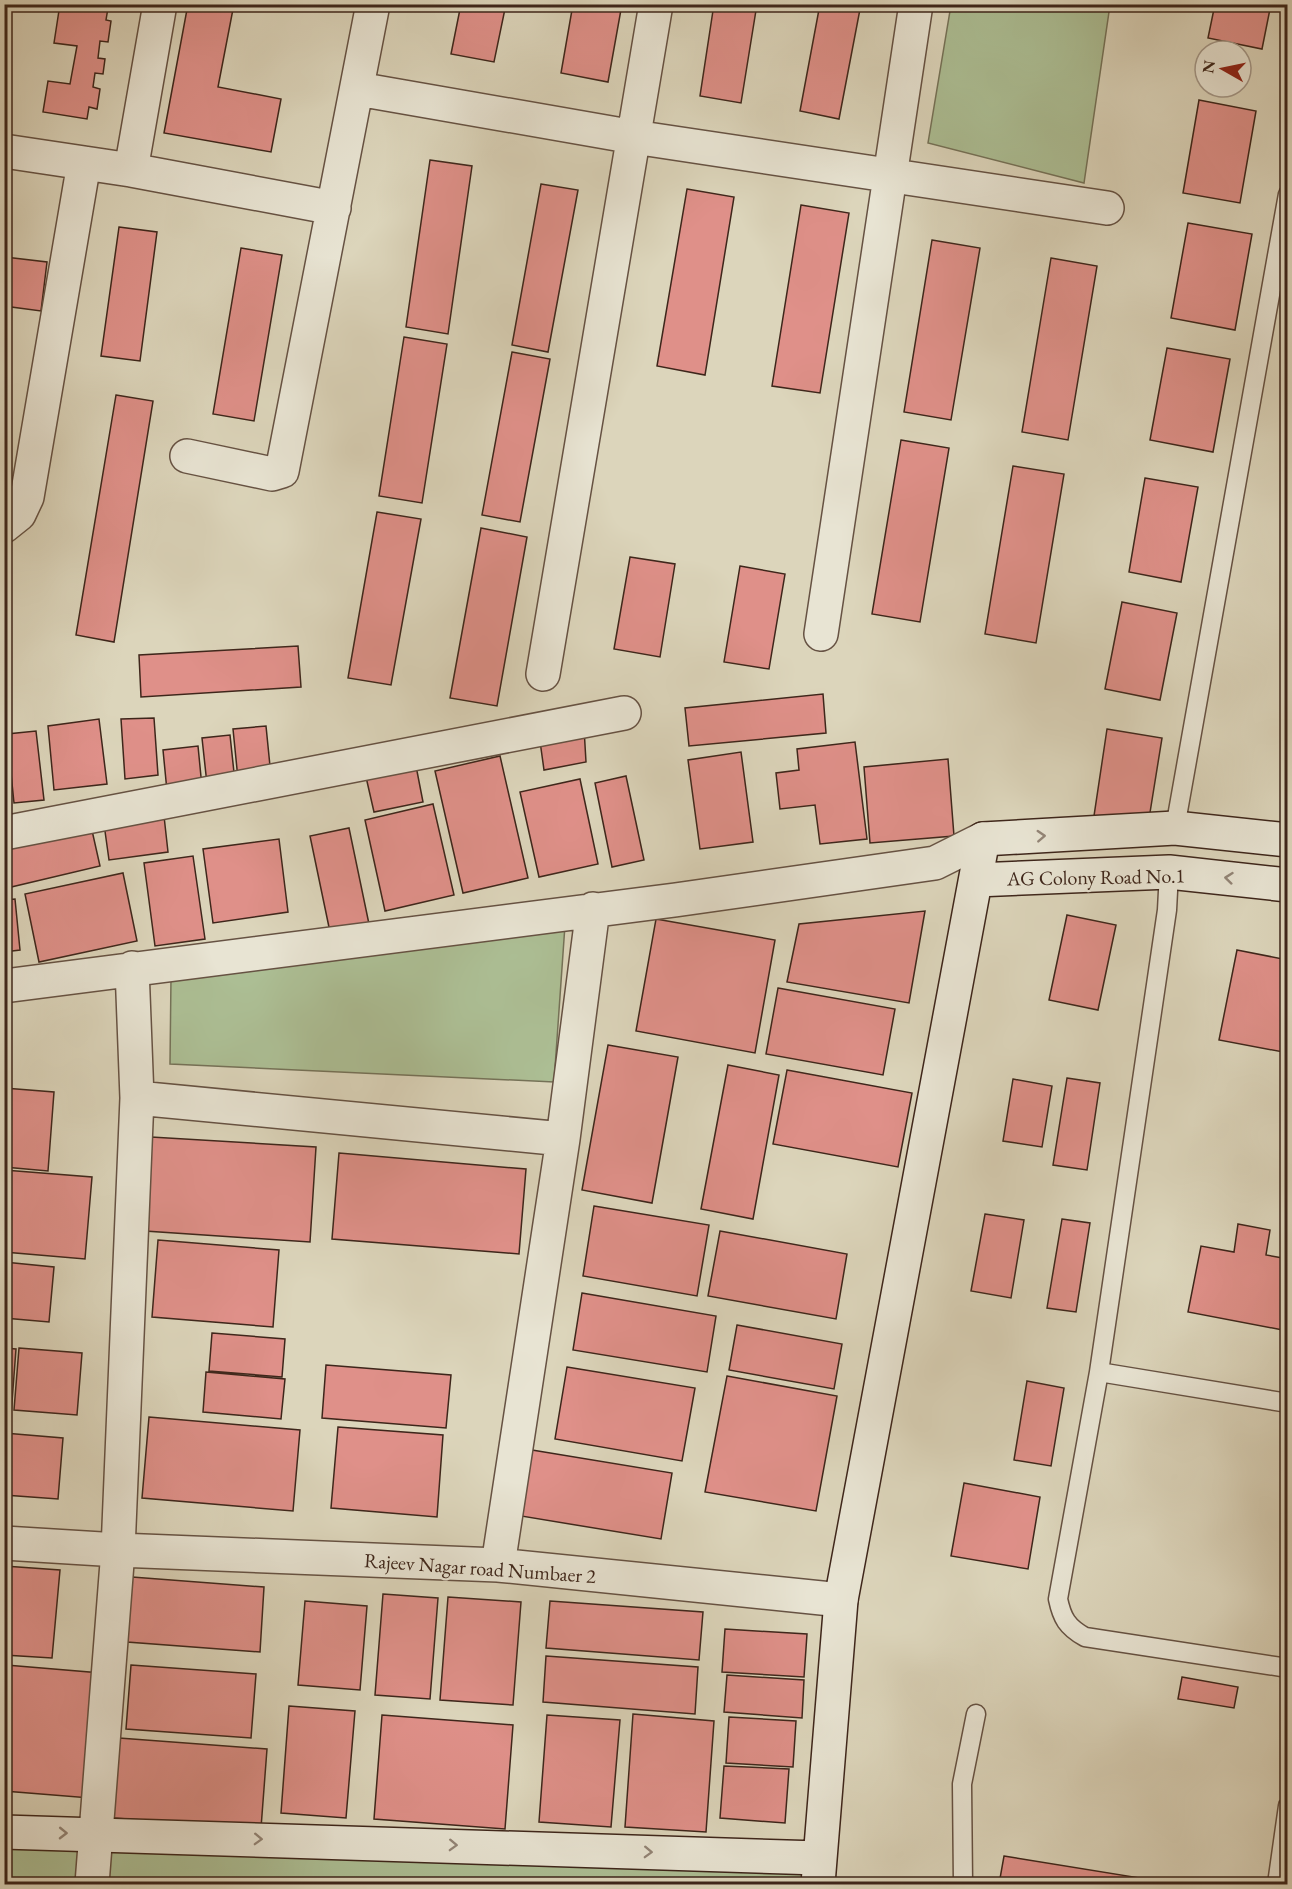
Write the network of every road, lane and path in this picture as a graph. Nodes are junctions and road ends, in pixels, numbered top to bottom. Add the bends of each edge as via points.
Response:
1 (160, 4) edge
2 (373, 4) edge
3 (656, 4) edge
4 (916, 4) edge
5 (358, 89) junction
6 (634, 137) junction
7 (4, 150) edge
8 (84, 163) junction
9 (131, 170) junction
10 (888, 174) junction
11 (1287, 194) edge
12 (334, 207) junction
13 (1107, 208) dead end
14 (187, 456) dead end
15 (4, 526) edge
16 (821, 634) dead end
17 (543, 674) dead end
18 (624, 713) dead end
19 (1175, 828) junction
20 (4, 833) edge
21 (983, 839) junction
22 (1287, 840) edge
23 (935, 863) junction
24 (1169, 872) junction
25 (976, 880) junction
26 (1287, 885) edge
27 (593, 909) junction
28 (132, 968) junction
29 (4, 986) edge
30 (137, 1098) junction
31 (563, 1139) junction
32 (1099, 1372) junction
33 (1287, 1403) edge
34 (4, 1543) edge
35 (118, 1550) junction
36 (498, 1565) junction
37 (841, 1600) junction
38 (1287, 1668) edge
39 (976, 1714) dead end
40 (1287, 1806) edge
41 (4, 1832) edge
42 (96, 1833) junction
43 (818, 1871) edge
44 (92, 1884) edge
45 (963, 1884) edge
46 (1277, 1884) edge

1 - 9 street
2 - 5 street
3 - 6 street
4 - 10 street
5 - 6 street
5 - 12 street
6 - 10 street
6 - 17 street
7 - 8 street
8 - 9 street
8 - 15 street via 27,497 19,514
9 - 12 street
10 - 13 street
10 - 16 street
11 - 19 lane
12 - 14 street via 282,471 272,474
18 - 20 street
21 -> 19 street, AG Colony Road No.1
19 - 22 street, AG Colony Road No.1
21 - 23 street
21 - 25 street
23 - 25 street
23 - 27 street
24 - 25 street, AG Colony Road No.1
26 -> 24 street, AG Colony Road No.1
24 - 32 lane
25 - 37 street
27 - 28 street
27 - 31 street
28 - 29 street
28 - 30 street
30 - 31 street
30 - 35 street
31 - 36 street
32 - 33 lane
32 - 38 lane via 1058,1599 1062,1616 1070,1628 1084,1636
34 - 35 street, Rajeev Nagar road Numbaer 2
35 - 36 street, Rajeev Nagar road Numbaer 2
35 - 42 street
36 - 37 street, Rajeev Nagar road Numbaer 2
37 - 43 street
39 - 45 lane via 962,1784
40 - 46 lane
41 -> 42 street
42 -> 43 street
42 - 44 street

